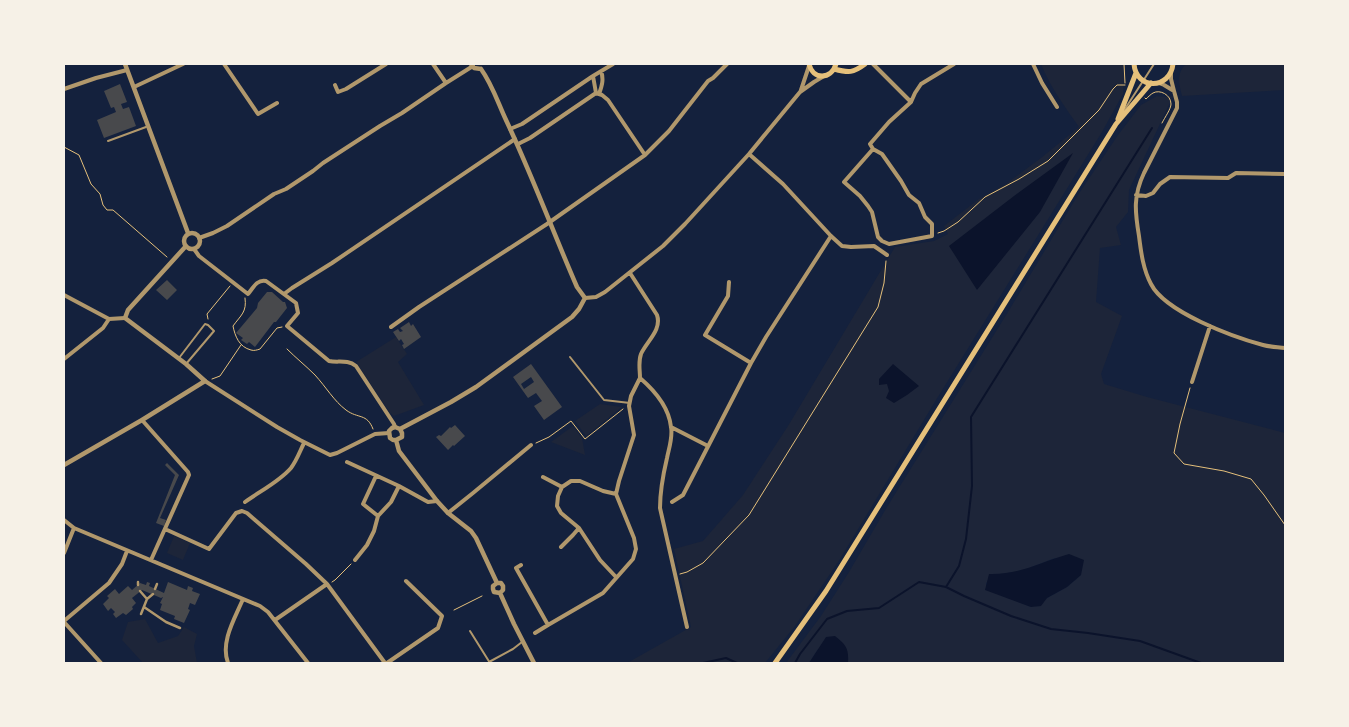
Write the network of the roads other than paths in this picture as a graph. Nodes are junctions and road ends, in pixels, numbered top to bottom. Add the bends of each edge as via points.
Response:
1 (125, 64) edge
2 (183, 64) edge
3 (224, 64) edge
4 (386, 64) edge
5 (433, 64) edge
6 (613, 64) edge
7 (727, 64) edge
8 (865, 64) edge
9 (873, 64) edge
10 (954, 64) edge
11 (1033, 64) edge
12 (1134, 64) edge
13 (1154, 64) edge
14 (1173, 64) edge
15 (177, 65) edge
16 (472, 65) edge
17 (809, 65) edge
18 (835, 66) edge
19 (482, 67) edge
20 (127, 70) junction
21 (601, 71) junction
22 (1136, 73) junction
23 (1171, 73) junction
24 (593, 76) junction
25 (824, 76) junction
26 (1143, 80) junction
27 (446, 82) junction
28 (1151, 83) junction
29 (1159, 83) junction
30 (334, 86) dead end
31 (134, 87) junction
32 (64, 89) edge
33 (1174, 91) junction
34 (800, 92) junction
35 (598, 94) junction
36 (911, 102) junction
37 (277, 103) dead end
38 (1057, 107) dead end
39 (1116, 124) junction
40 (149, 126) junction
41 (510, 128) junction
42 (515, 138) junction
43 (108, 140) dead end
44 (518, 144) junction
45 (873, 149) junction
46 (749, 154) junction
47 (645, 155) junction
48 (1285, 174) edge
49 (1136, 195) junction
50 (550, 221) junction
51 (188, 233) junction
52 (831, 236) junction
53 (199, 238) junction
54 (186, 246) junction
55 (194, 249) junction
56 (887, 255) road end
57 (630, 273) junction
58 (729, 282) dead end
59 (284, 294) junction
60 (64, 295) edge
61 (585, 298) junction
62 (125, 318) junction
63 (109, 319) junction
64 (1210, 326) junction
65 (391, 327) dead end
66 (1285, 348) edge
67 (570, 357) dead end
68 (179, 358) junction
69 (64, 359) edge
70 (751, 363) junction
71 (186, 364) junction
72 (640, 378) junction
73 (206, 381) junction
74 (1192, 382) road end
75 (630, 404) junction
76 (142, 420) junction
77 (395, 427) junction
78 (671, 427) junction
79 (400, 429) junction
80 (389, 433) junction
81 (396, 440) junction
82 (304, 443) junction
83 (531, 445) road end
84 (708, 446) junction
85 (347, 462) dead end
86 (64, 465) edge
87 (376, 476) junction
88 (543, 477) dead end
89 (399, 486) junction
90 (562, 487) junction
91 (616, 494) junction
92 (437, 501) junction
93 (245, 502) dead end
94 (672, 502) dead end
95 (448, 513) junction
96 (378, 516) junction
97 (64, 520) edge
98 (74, 528) junction
99 (579, 528) junction
100 (165, 529) junction
101 (561, 547) dead end
102 (128, 551) junction
103 (64, 553) edge
104 (151, 560) junction
105 (355, 560) road end
106 (521, 565) dead end
107 (616, 577) junction
108 (406, 581) dead end
109 (157, 584) dead end
110 (327, 584) junction
111 (156, 589) dead end
112 (140, 591) dead end
113 (153, 594) dead end
114 (147, 599) junction
115 (243, 599) junction
116 (144, 607) junction
117 (141, 614) dead end
118 (275, 620) junction
119 (64, 621) edge
120 (548, 625) junction
121 (687, 627) dead end
122 (180, 628) dead end
123 (470, 631) dead end
124 (536, 633) dead end
125 (522, 642) junction
126 (531, 662) edge
127 (101, 663) edge
128 (228, 663) edge
129 (308, 663) edge
130 (386, 663) edge
131 (490, 663) edge
132 (775, 663) edge

1 - 20 street
2 - 15 street
3 - 37 street via 258,114
4 - 30 street via 346,89 338,92
5 - 27 street
6 - 21 street
7 - 47 street via 708,81 669,131
8 - 18 main road via 852,72 842,72
9 - 36 street
10 - 36 street via 921,84
11 - 38 street
12 - 22 main road
13 - 26 lane
14 - 23 main road
15 - 31 street
16 - 19 street via 476,69
16 - 27 street
17 - 25 main road via 814,73
17 - 34 street
18 - 25 main road
19 - 41 street
20 - 31 street
20 - 32 street
21 - 24 street
21 - 35 street via 603,76
22 - 26 main road
22 - 39 main road
23 - 29 main road
23 - 33 street
24 - 35 street
24 - 41 street via 522,124
25 - 34 street
26 - 28 main road
26 - 39 lane
27 - 53 street via 227,226
28 - 29 main road
28 - 39 main road
29 - 33 street
31 - 40 street
33 - 49 street via 1177,108
34 - 46 street
35 - 44 street
35 - 47 street via 608,100
36 - 45 street via 870,144
39 - 132 main road via 826,592
40 - 43 lane
40 - 51 street
41 - 42 street
42 - 44 street
42 - 59 street
44 - 50 street
45 - 45 street via 844,182 872,212 878,237 889,244 932,236 932,224 919,203 909,196 882,154
46 - 52 street via 783,184
46 - 57 street via 668,241
47 - 50 street
48 - 49 street via 1236,172 1228,178 1170,177 1153,193
49 - 64 street via 1135,214 1142,260 1151,284 1158,295 1174,308
50 - 61 street via 577,287
50 - 65 street
51 - 53 street
51 - 54 street via 184,240
52 - 56 street via 842,246 874,246
52 - 70 street
53 - 55 street
54 - 55 street
54 - 62 street via 128,310
55 - 59 street via 248,294 262,280
57 - 61 street via 600,295
57 - 72 street via 659,322 640,355
58 - 70 street via 728,296 705,334
59 - 77 street via 296,303 298,313 287,326 326,359 346,361 356,366
60 - 63 street
61 - 79 street via 577,312 476,387
62 - 63 street
62 - 68 street
63 - 69 street via 103,328
64 - 66 street via 1264,345
64 - 74 street
67 - 75 lane via 604,400
68 - 71 street
68 - 71 lane via 208,324 214,331
70 - 84 street
71 - 73 street
72 - 75 street
72 - 78 street via 658,397
73 - 76 street
73 - 82 street
75 - 91 street via 634,435
76 - 86 street
76 - 100 street via 188,472
77 - 79 street
77 - 80 street
78 - 84 street
78 - 121 street via 660,508
79 - 81 street via 402,435
80 - 81 street
80 - 82 street via 375,434 330,455
81 - 92 street via 399,451
82 - 93 street via 296,460 280,479
83 - 95 street
84 - 94 street via 683,495
85 - 87 street
87 - 89 street
87 - 96 street via 363,504
88 - 90 street
89 - 92 street via 428,502
89 - 96 street via 391,502
90 - 91 street via 571,481 580,481
90 - 99 street via 557,506
91 - 107 street via 636,548 633,559
92 - 95 street
95 - 125 street via 476,538 497,583 493,590 500,593
96 - 105 street via 367,545
97 - 98 street
98 - 102 street
98 - 103 street
99 - 101 street
99 - 107 street via 600,560
100 - 104 street
100 - 110 street via 210,549 236,512 242,511
102 - 104 street
102 - 119 street via 109,583
104 - 115 street
106 - 120 street via 516,568
107 - 120 street via 603,593
108 - 130 street via 442,616 438,628
109 - 111 street
110 - 118 street
110 - 130 street
112 - 114 street
113 - 114 street
114 - 116 street
115 - 118 street via 260,606
115 - 128 street via 226,643
116 - 117 street
116 - 122 street
118 - 129 street
119 - 127 street
120 - 124 street
123 - 131 lane
125 - 126 street
125 - 131 lane

